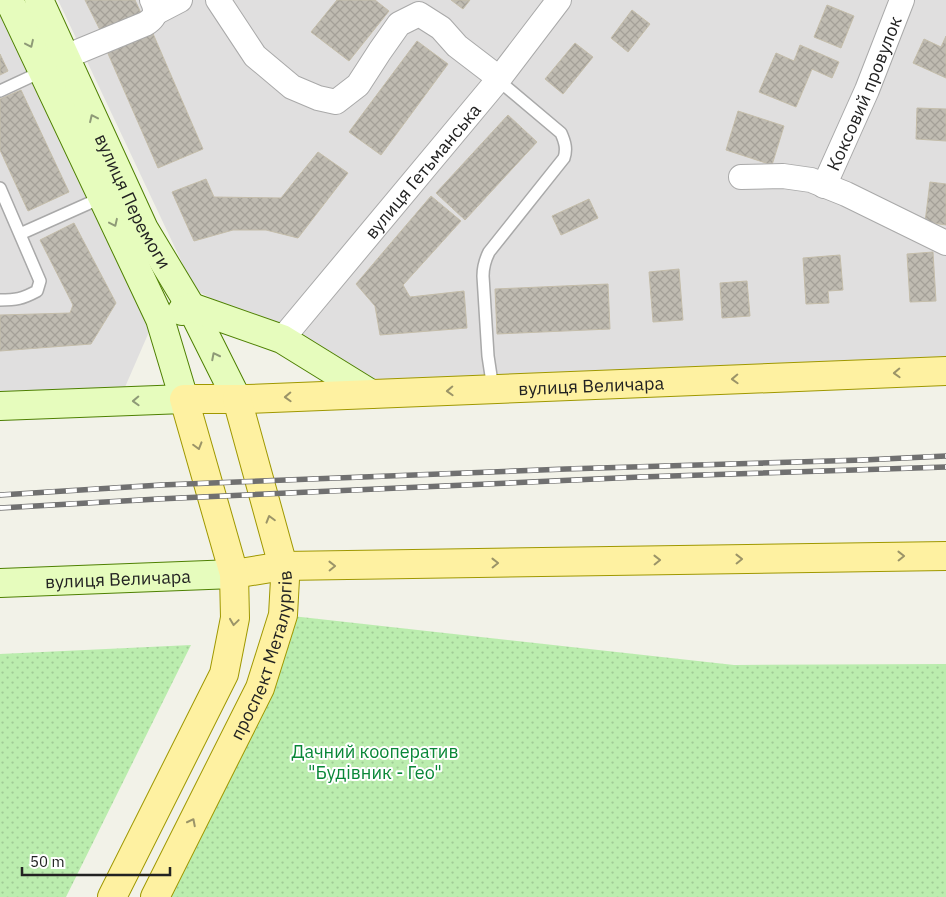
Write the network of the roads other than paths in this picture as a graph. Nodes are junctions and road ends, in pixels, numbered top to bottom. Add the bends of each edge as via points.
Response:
1 (9, 0) edge
2 (39, 0) edge
3 (180, 0) edge
4 (218, 0) edge
5 (559, 0) edge
6 (902, 0) edge
7 (153, 7) edge
8 (54, 64) junction
9 (498, 80) junction
10 (0, 91) edge
11 (741, 177) dead end
12 (824, 186) junction
13 (0, 188) edge
14 (102, 197) junction
15 (20, 234) junction
16 (946, 243) edge
17 (0, 300) edge
18 (191, 307) junction
19 (160, 319) junction
20 (282, 339) junction
21 (946, 371) edge
22 (493, 389) junction
23 (371, 394) junction
24 (184, 399) junction
25 (237, 399) junction
26 (0, 406) edge
27 (946, 556) edge
28 (284, 566) junction
29 (234, 574) junction
30 (0, 583) edge
31 (112, 897) edge
32 (155, 897) edge

1 -> 8 main road, вулиця Перемоги
2 - 8 main road, вулиця Перемоги
3 - 7 street
4 - 9 street via 255,56 292,87 318,98 336,102 358,85 399,24 419,14 440,28
5 - 9 street, вулиця Гетьманська
6 - 12 street, Коксовий провулок via 867,90
7 - 8 street via 152,20
8 - 10 lane
8 - 14 main road, вулиця Перемоги
18 -> 8 main road, вулиця Перемоги via 144,229
9 - 20 street, вулиця Гетьманська
9 - 22 lane via 561,133 566,151 564,158 485,260 483,276
11 - 12 street via 783,176 811,180
12 - 16 street
13 - 15 lane
14 - 15 lane
14 -> 19 main road, вулиця Перемоги
15 - 17 lane via 40,281 37,291 16,300
18 - 19 main road
18 - 20 main road
25 -> 18 main road, вулиця Перемоги
19 - 24 main road, вулиця Перемоги
20 - 23 main road
21 -> 22 main road, вулиця Величара
22 -> 23 main road, вулиця Величара
23 -> 25 main road, вулиця Величара
24 - 25 main road, вулиця Величара
24 -> 26 main road
24 -> 29 main road, проспект Металургів
28 -> 25 main road, проспект Металургів
28 -> 27 main road
28 - 29 main road
32 -> 28 main road, проспект Металургів via 260,688 283,615
29 - 30 main road, вулиця Величара
29 -> 31 main road, проспект Металургів via 235,618 224,674

